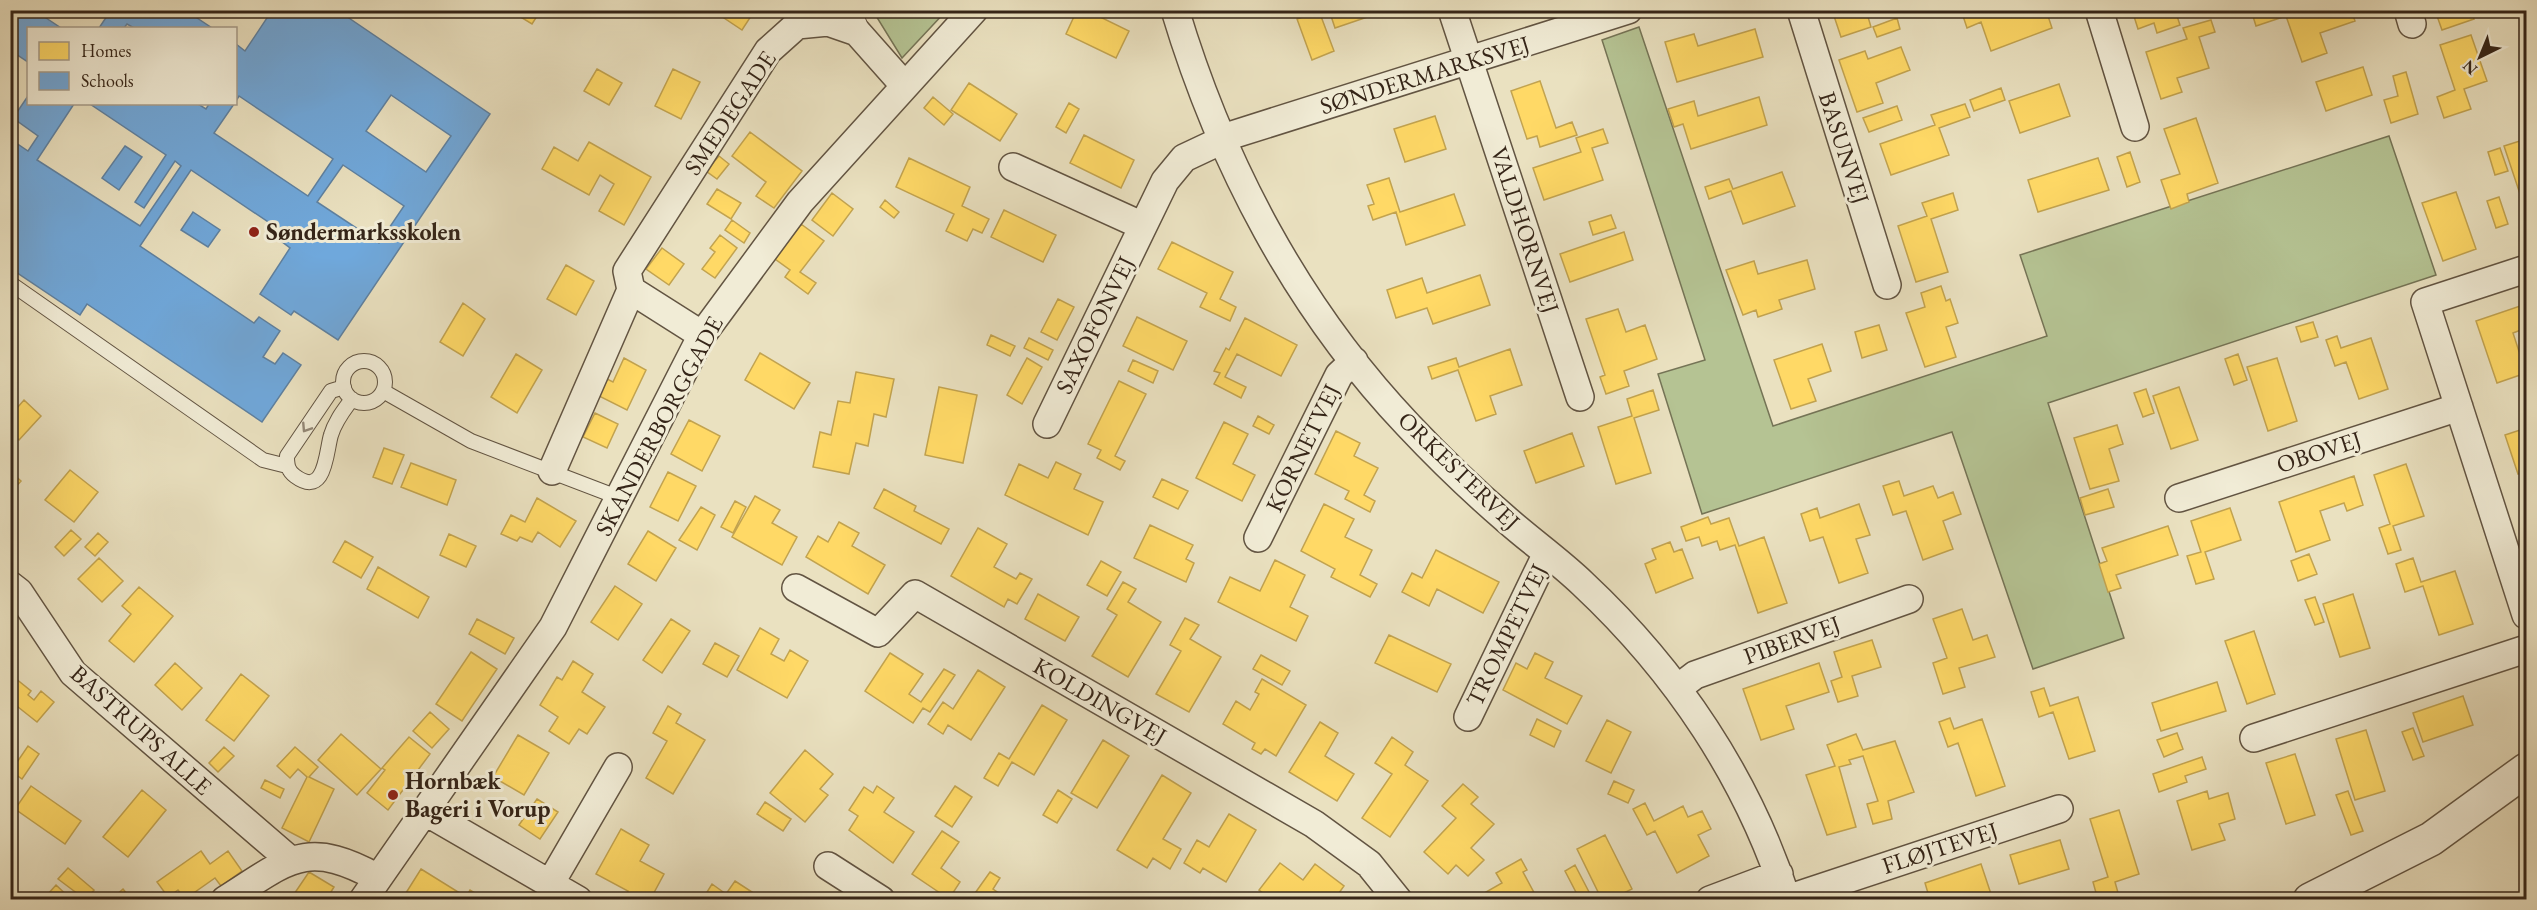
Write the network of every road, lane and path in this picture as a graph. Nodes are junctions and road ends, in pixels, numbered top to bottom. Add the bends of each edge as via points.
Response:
1 (974, 10) edge
2 (1175, 10) edge
3 (1452, 10) edge
4 (1628, 10) edge
5 (1801, 10) edge
6 (2099, 10) edge
7 (808, 16) edge
8 (856, 21) edge
9 (1470, 62) junction
10 (904, 85) junction
11 (2134, 126) dead end
12 (1222, 140) junction
13 (1013, 167) dead end
14 (1143, 226) junction
15 (2526, 269) edge
16 (10, 283) edge
17 (1887, 285) dead end
18 (631, 290) junction
19 (702, 335) junction
20 (1354, 361) junction
21 (383, 391) junction
22 (348, 393) junction
23 (1580, 398) dead end
24 (2459, 407) junction
25 (1047, 424) dead end
26 (287, 466) junction
27 (552, 471) junction
28 (620, 498) junction
29 (2179, 498) dead end
30 (1258, 538) dead end
31 (2517, 552) edge
32 (1547, 553) junction
33 (10, 585) edge
34 (796, 588) dead end
35 (1909, 598) dead end
36 (2526, 615) edge
37 (2526, 650) edge
38 (1678, 688) junction
39 (1468, 717) dead end
40 (2254, 738) dead end
41 (618, 767) dead end
42 (2526, 770) edge
43 (2059, 809) dead end
44 (426, 812) junction
45 (289, 860) junction
46 (828, 866) dead end
47 (550, 884) junction
48 (369, 889) edge
49 (1784, 891) edge
50 (225, 900) edge
51 (578, 900) edge
52 (881, 900) edge
53 (1398, 900) edge
54 (1710, 900) edge
55 (2310, 900) edge

1 - 10 street, SKANDERBORGGADE
2 - 12 street, ORKESTERVEJ via 1202,96
3 - 9 street, VALDHORNVEJ
4 - 9 street, SØNDERMARKSVEJ
5 - 17 street, BASUNVEJ
6 - 11 street
7 - 8 street, SMEDEGADE via 828,22
7 - 18 street, SMEDEGADE via 768,51 627,271
8 - 10 street, SMEDEGADE
9 - 12 street, SØNDERMARKSVEJ
9 - 23 street, VALDHORNVEJ
10 - 19 street, SKANDERBORGGADE via 800,202
12 - 14 street, SAXOFONVEJ via 1184,158 1165,180
12 - 20 street, ORKESTERVEJ via 1301,288
13 - 14 street, SAXOFONVEJ
14 - 25 street, SAXOFONVEJ
15 - 24 street via 2425,302
16 - 26 lane via 262,460
18 - 19 street
18 - 27 street, SMEDEGADE
19 - 28 street, SKANDERBORGGADE
20 - 30 street, KORNETVEJ via 1339,375
20 - 32 street, ORKESTERVEJ via 1468,486
21 - 22 lane via 368,402
21 - 22 lane via 385,375 369,361 348,368
21 - 27 lane via 471,441
22 -> 26 lane via 331,391 287,456
22 - 26 lane via 330,436 326,466 319,477 312,482 303,481
24 - 29 street, OBOVEJ
24 - 31 street
27 - 28 lane
28 - 44 street, SKANDERBORGGADE via 553,627
31 - 36 street
32 - 38 street, ORKESTERVEJ via 1613,614
32 - 39 street, TROMPETVEJ
33 - 45 street, BASTRUPS ALLE via 19,592 73,673
34 - 53 street, KOLDINGVEJ via 878,633 915,594 1314,824 1369,864
35 - 38 street, PIBERVEJ via 1695,675
37 - 40 street
38 - 49 street, ORKESTERVEJ via 1736,781
41 - 47 street
42 - 55 street via 2431,839
43 - 49 street, FLØJTEVEJ
44 - 47 street
44 - 48 street, SKANDERBORGGADE
45 - 48 street via 316,855 348,862
45 - 50 street
46 - 52 street
47 - 51 street
49 - 54 street, FLØJTEVEJ

